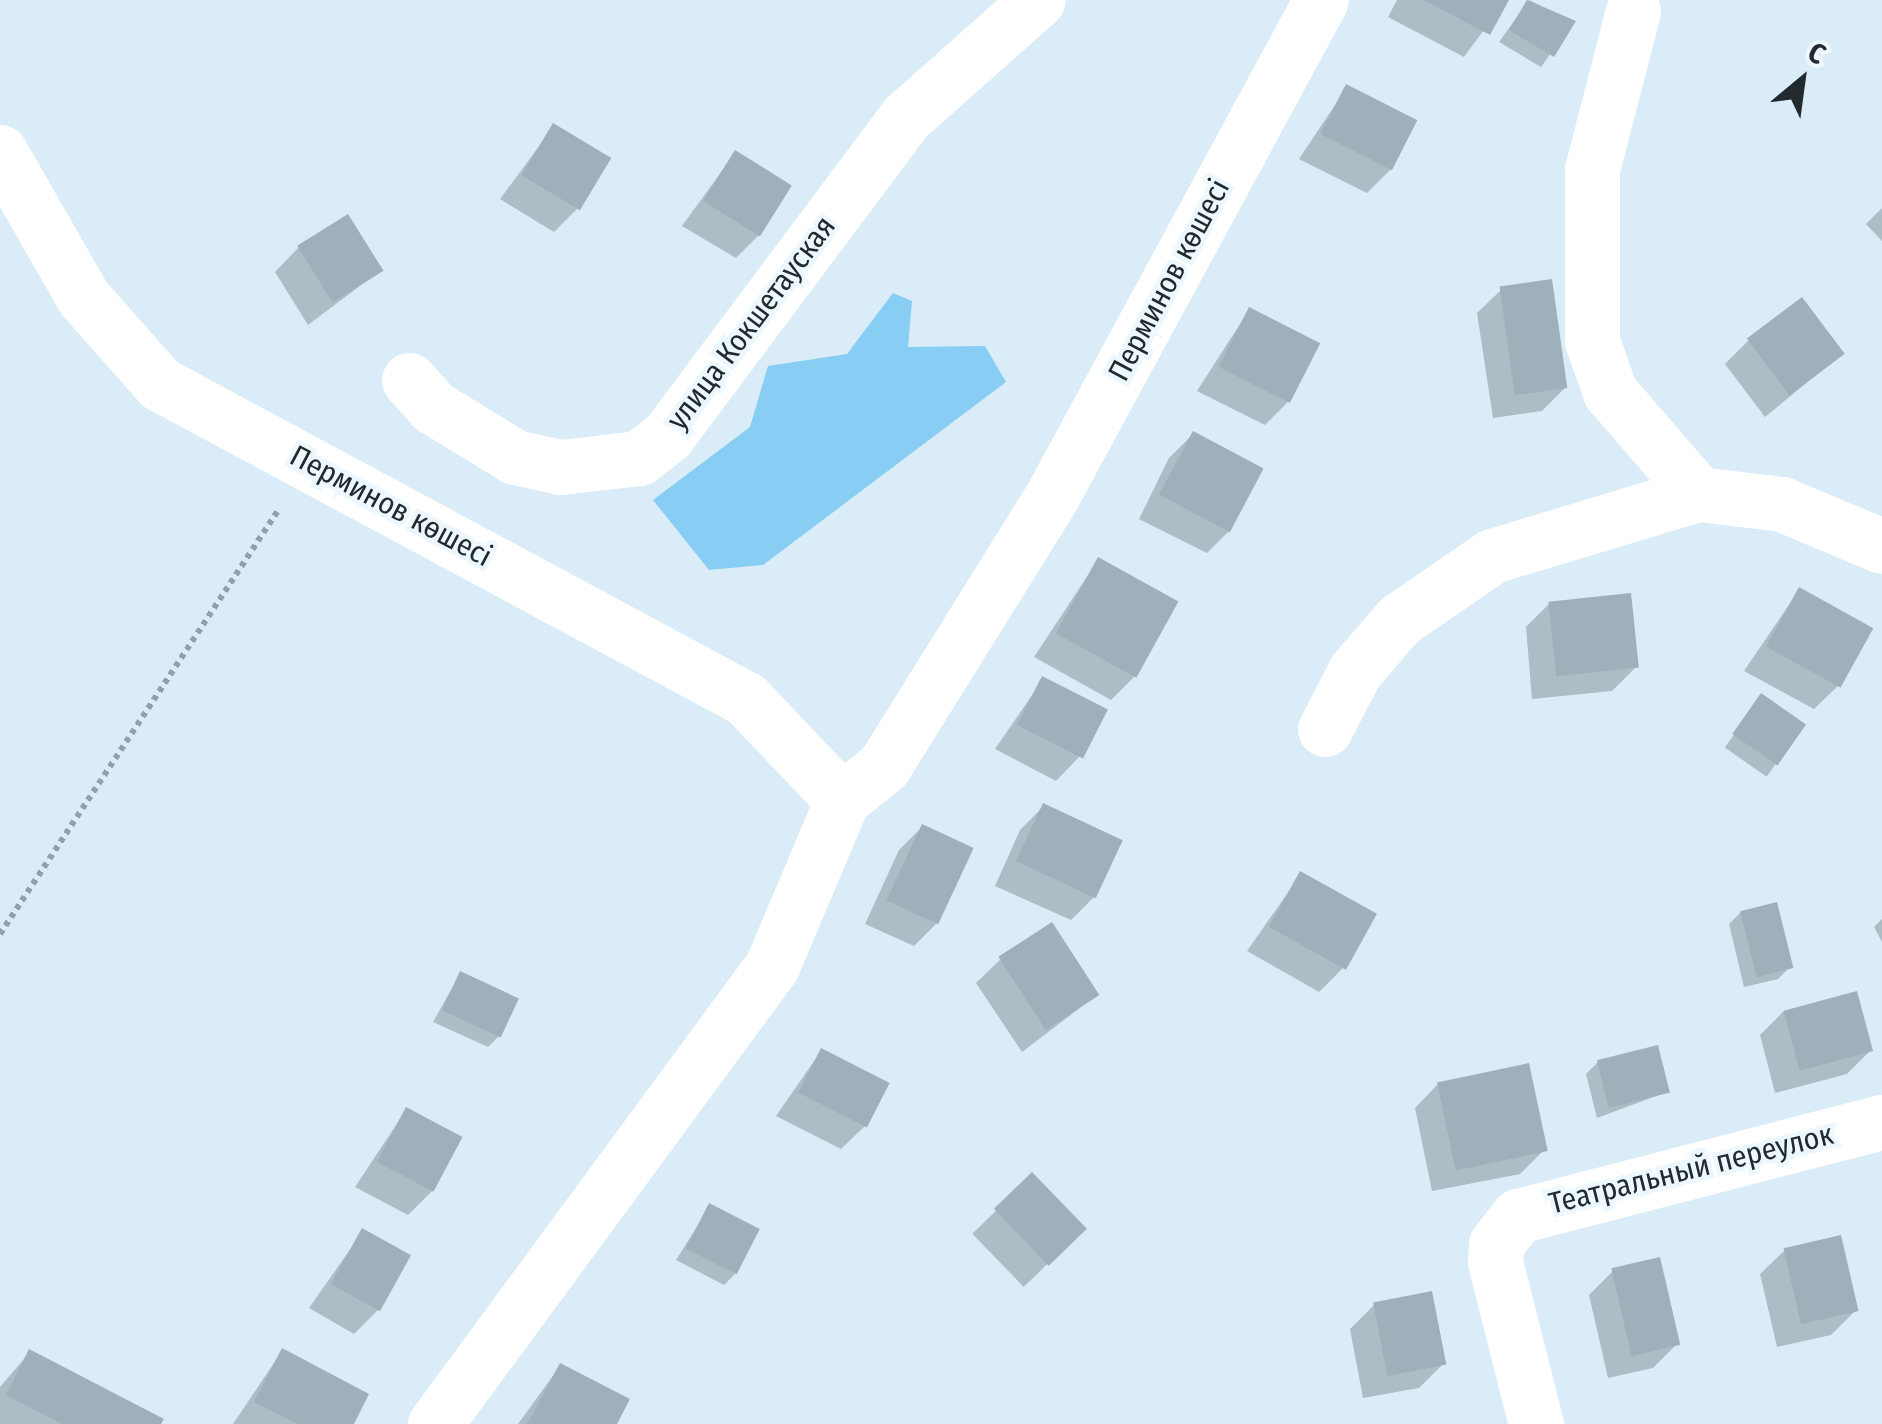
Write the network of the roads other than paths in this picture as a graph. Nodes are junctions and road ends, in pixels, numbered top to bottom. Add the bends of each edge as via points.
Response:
1 (1038, 0) edge
2 (1321, 0) edge
3 (1634, 4) edge
4 (0, 152) edge
5 (409, 380) dead end
6 (1698, 494) junction
7 (1882, 546) edge
8 (1325, 730) dead end
9 (842, 800) junction
10 (1882, 1122) edge
11 (435, 1424) edge
12 (1536, 1424) edge

1 - 5 street, улица Кокшетауская via 906,117 668,435 639,458 561,468 515,457 432,408
2 - 9 street, Перминов көшесі via 1052,496 884,766
3 - 6 street via 1592,169 1592,341 1610,392
4 - 9 street, Перминов көшесі via 83,297 160,384 746,698
6 - 7 street via 1782,504
6 - 8 street via 1492,556 1446,581 1355,671
9 - 11 street, Перминов көшесі via 772,966
10 - 12 street, Театральный переулок via 1535,1208 1505,1228 1496,1262

